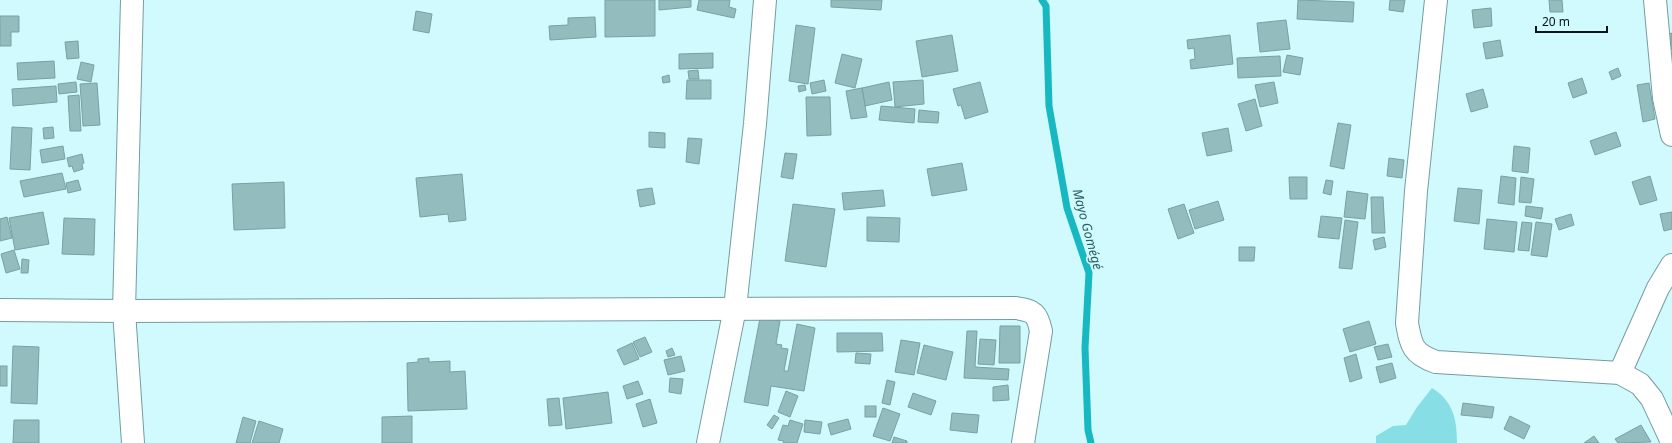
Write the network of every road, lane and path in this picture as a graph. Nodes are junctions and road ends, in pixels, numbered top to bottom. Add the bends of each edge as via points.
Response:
1 (132, 0) edge
2 (765, 0) edge
3 (1436, 0) edge
4 (1655, 0) edge
5 (1672, 135) edge
6 (1672, 265) edge
7 (735, 308) junction
8 (0, 310) edge
9 (124, 311) junction
10 (1620, 373) junction
11 (1672, 442) edge
12 (133, 443) edge
13 (708, 443) edge
14 (1023, 443) edge

1 - 9 street
2 - 7 street via 755,124
3 - 10 street via 1416,199 1407,323 1410,344 1421,357 1436,362
4 - 5 street via 1664,98
6 - 10 street via 1658,288
7 - 9 street
7 - 13 street
7 - 14 street via 1030,310 1038,317 1041,331
8 - 9 street
9 - 12 street
10 - 11 street via 1640,384 1652,400

